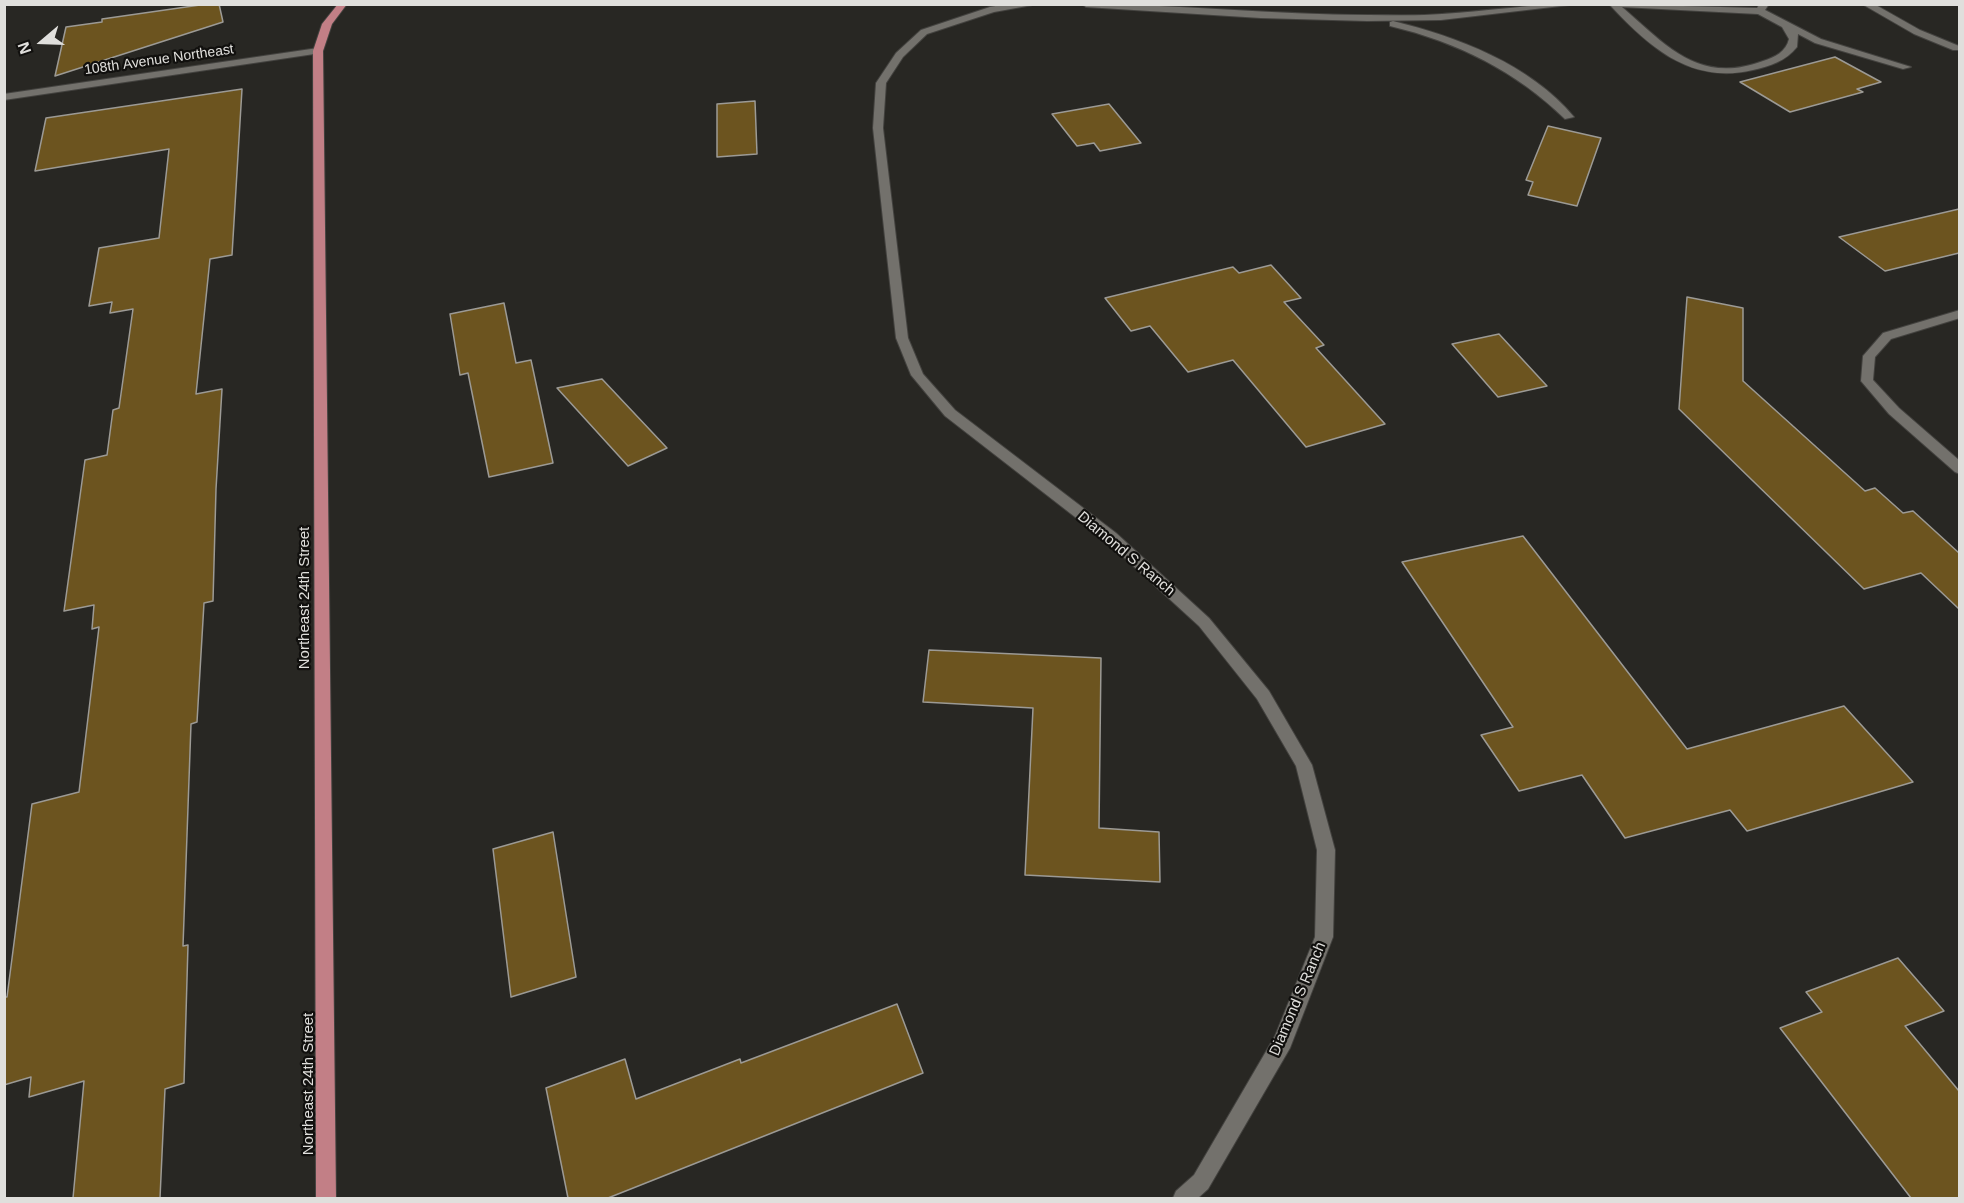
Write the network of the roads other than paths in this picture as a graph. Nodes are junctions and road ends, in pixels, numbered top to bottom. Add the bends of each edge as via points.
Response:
1 (343, 4) edge
2 (1034, 4) edge
3 (1086, 4) edge
4 (1460, 4) edge
5 (1574, 4) edge
6 (1616, 4) edge
7 (1866, 4) edge
8 (1100, 5) edge
9 (1762, 8) edge
10 (1471, 14) junction
11 (1366, 18) junction
12 (1785, 25) junction
13 (1956, 48) dead end
14 (318, 51) junction
15 (1906, 67) dead end
16 (4, 97) edge
17 (1569, 117) dead end
18 (1959, 314) edge
19 (1959, 469) edge
20 (326, 1198) edge
21 (1183, 1198) edge

1 - 14 main road, Northeast 24th Street via 327,24
2 - 21 street, Diamond S Ranch via 993,9 924,32 899,55 881,83 878,128 902,338 917,375 950,413 1111,537 1204,622 1263,695 1304,765 1326,850 1324,937 1283,1041 1200,1182
3 - 8 street
4 - 10 street
5 - 10 street
6 - 9 street via 1637,8
6 - 12 street via 1658,44 1692,66 1723,72 1770,63 1786,54 1794,37
7 - 13 street
8 - 11 street
9 - 12 street
10 - 11 street
11 - 17 street via 1428,31 1474,51 1526,82
12 - 15 street via 1818,41
14 - 16 street, 108th Avenue Northeast
14 - 20 main road, Northeast 24th Street
18 - 19 street via 1887,336 1869,356 1867,381 1894,411

